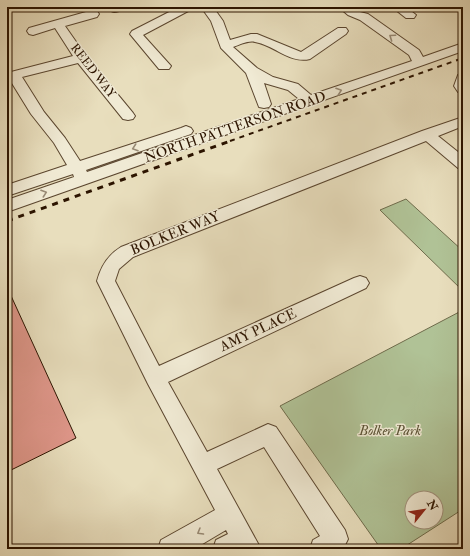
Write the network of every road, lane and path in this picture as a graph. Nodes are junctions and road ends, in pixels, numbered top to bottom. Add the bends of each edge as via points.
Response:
1 (188, 7) edge
2 (207, 7) edge
3 (398, 7) edge
4 (351, 10) edge
5 (93, 14) dead end
6 (410, 15) dead end
7 (59, 25) junction
8 (33, 31) dead end
9 (342, 31) dead end
10 (463, 36) edge
11 (226, 45) junction
12 (463, 48) edge
13 (412, 57) junction
14 (81, 58) junction
15 (164, 66) dead end
16 (252, 71) junction
17 (10, 76) edge
18 (463, 78) edge
19 (463, 89) edge
20 (304, 96) junction
21 (264, 104) junction
22 (128, 116) dead end
23 (463, 121) edge
24 (427, 134) junction
25 (463, 164) edge
26 (80, 173) junction
27 (7, 191) edge
28 (7, 206) edge
29 (360, 283) dead end
30 (156, 378) junction
31 (203, 465) junction
32 (230, 514) junction
33 (239, 546) edge
34 (170, 549) edge
35 (322, 549) edge

1 - 15 street via 136,34
2 - 11 street via 217,21
3 - 6 street
4 - 13 street via 353,20
5 - 7 street
7 - 8 street
7 - 14 street, REED WAY
9 - 11 street via 305,56 299,56 257,38
10 - 13 street, NORTH PATTERSON ROAD
11 - 16 street
12 - 13 street, NORTH PATTERSON ROAD
13 - 20 street, NORTH PATTERSON ROAD
14 - 17 street
14 - 22 street, REED WAY
16 - 20 street via 268,80 293,87
16 - 21 street
17 - 26 street via 60,141
18 - 19 street
20 - 21 street, NORTH PATTERSON ROAD
20 - 26 street, NORTH PATTERSON ROAD
21 -> 26 street, NORTH PATTERSON ROAD
23 - 24 street, BOLKER WAY
24 - 25 street
24 - 30 street, BOLKER WAY via 135,249 112,264 106,280
26 - 27 street, NORTH PATTERSON ROAD
28 -> 26 street, NORTH PATTERSON ROAD
29 - 30 street, AMY PLACE
30 - 31 street, BOLKER WAY
31 - 32 street, BOLKER WAY
31 - 35 street via 268,434 336,539
32 - 33 street, BOLKER WAY
32 -> 34 street

